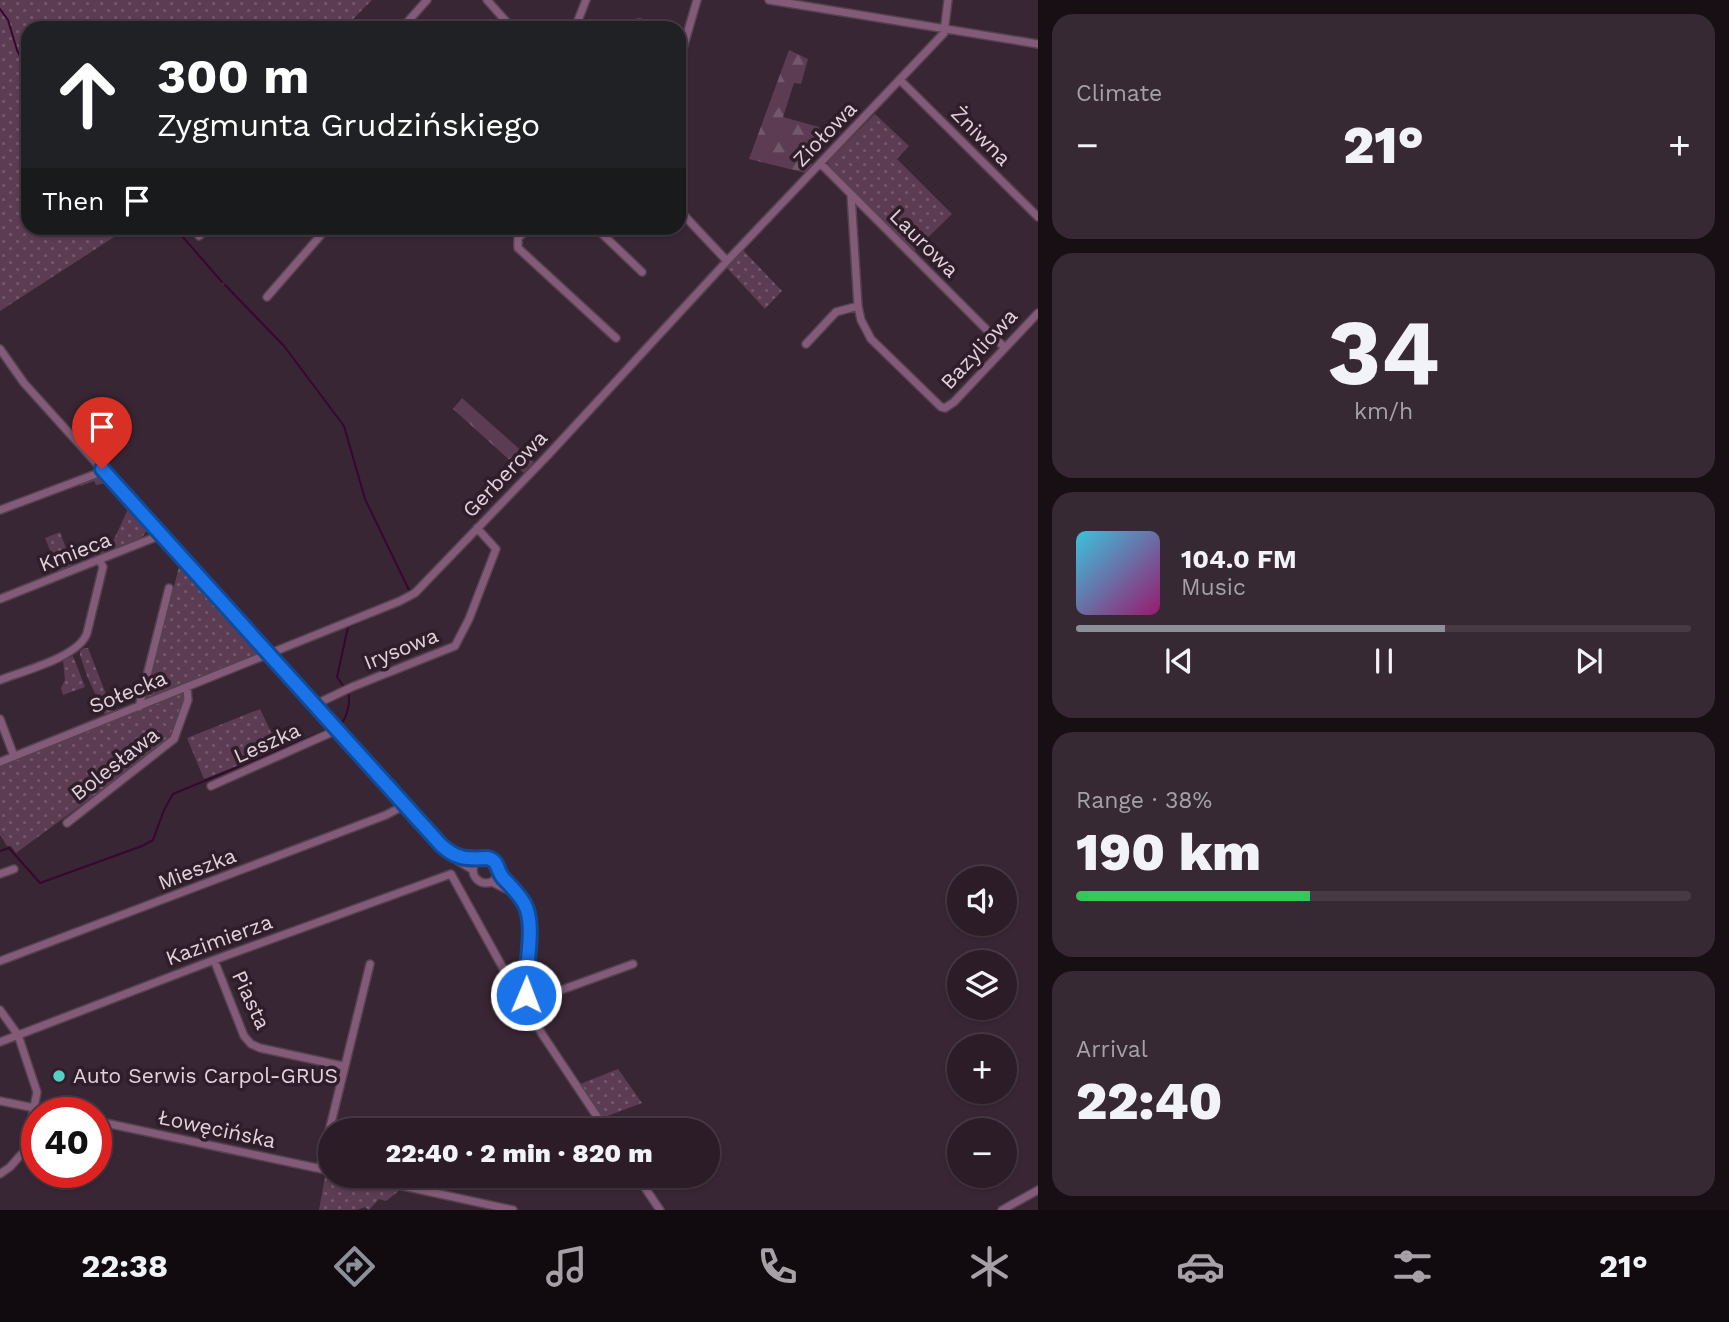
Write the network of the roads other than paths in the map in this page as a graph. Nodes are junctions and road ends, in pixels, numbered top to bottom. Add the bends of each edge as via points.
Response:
1 (427, 0) edge
2 (487, 0) edge
3 (586, 0) edge
4 (696, 0) edge
5 (769, 0) edge
6 (948, 0) edge
7 (408, 21) edge
8 (506, 21) edge
9 (578, 21) edge
10 (945, 29) junction
11 (686, 36) edge
12 (1038, 44) edge
13 (900, 80) junction
14 (821, 164) junction
15 (850, 195) junction
16 (686, 217) edge
17 (1038, 217) edge
18 (321, 235) edge
19 (521, 235) edge
20 (603, 235) edge
21 (727, 261) junction
22 (642, 272) dead end
23 (267, 297) dead end
24 (858, 306) junction
25 (1038, 313) edge
26 (616, 338) dead end
27 (806, 344) dead end
28 (1004, 347) junction
29 (0, 349) edge
30 (102, 469) junction
31 (0, 510) edge
32 (477, 528) junction
33 (161, 535) junction
34 (100, 561) junction
35 (169, 588) dead end
36 (0, 599) edge
37 (269, 654) junction
38 (0, 680) edge
39 (187, 688) junction
40 (314, 705) junction
41 (139, 707) junction
42 (0, 719) edge
43 (337, 730) junction
44 (14, 757) junction
45 (0, 762) edge
46 (211, 786) dead end
47 (405, 805) junction
48 (67, 823) dead end
49 (451, 855) junction
50 (479, 859) junction
51 (14, 869) dead end
52 (473, 870) junction
53 (499, 872) junction
54 (0, 874) edge
55 (492, 882) junction
56 (519, 895) junction
57 (214, 960) junction
58 (0, 961) edge
59 (370, 964) dead end
60 (633, 964) dead end
61 (526, 985) junction
62 (528, 1002) junction
63 (0, 1010) edge
64 (18, 1035) junction
65 (0, 1042) edge
66 (343, 1066) junction
67 (35, 1097) edge
68 (0, 1101) edge
69 (21, 1105) edge
70 (331, 1118) edge
71 (598, 1118) edge
72 (112, 1124) edge
73 (21, 1155) edge
74 (318, 1168) edge
75 (0, 1174) edge
76 (414, 1188) edge
77 (645, 1188) edge
78 (1038, 1190) edge
79 (513, 1210) edge
80 (660, 1210) edge
81 (1002, 1210) edge

1 - 7 street
2 - 8 street
3 - 9 street
4 - 11 street
5 - 10 street
6 - 10 street
10 - 12 street
10 - 13 street, Ziołowa
13 - 14 street, Ziołowa
13 - 17 street, Żniwna
14 - 15 street, Laurowa
14 - 21 street, Ziołowa
15 - 24 street
15 - 28 street, Laurowa
16 - 21 street
18 - 23 street
19 - 26 street via 518,248
20 - 22 street
21 - 32 street, Gerberowa
24 - 27 street via 836,312
24 - 28 street, Bazyliowa via 871,339 941,407 954,402
25 - 28 street, Bazyliowa
29 - 30 street via 24,383
30 - 31 street
30 - 33 street
32 - 37 street, Gerberowa via 408,597
32 - 40 street, Irysowa via 495,545 496,552 455,646
33 - 34 street, Kmieca
33 - 37 street
34 - 36 street, Kmieca
34 - 38 street via 103,567 83,643
35 - 41 street
37 - 39 street, Sołecka
37 - 40 street
39 - 41 street, Sołecka
39 - 48 street, Bolesława via 188,700 174,739
40 - 43 street
41 - 44 street, Sołecka
42 - 44 street
43 - 46 street, Leszka
43 - 47 street
44 - 45 street, Sołecka
47 - 49 street
47 - 58 street, Mieszka
49 - 50 street
49 - 52 street
50 - 52 street
50 - 53 street via 493,859
51 - 54 street
52 - 55 street via 479,882
53 - 55 street
53 - 56 street
55 - 56 street
56 - 61 street via 529,917
57 - 61 street, Kazimierza via 451,874 509,979
57 - 64 street, Kazimierza
57 - 66 street, Piasta via 251,1044
59 - 66 street
60 - 62 street
61 - 62 street
62 - 71 street via 542,1034
63 - 64 street
64 - 65 street, Kazimierza
64 - 67 street via 36,1085
66 - 70 street
68 - 69 street
72 - 74 street, Łowęcińska
73 - 75 street
76 - 79 street
77 - 80 street
78 - 81 street

